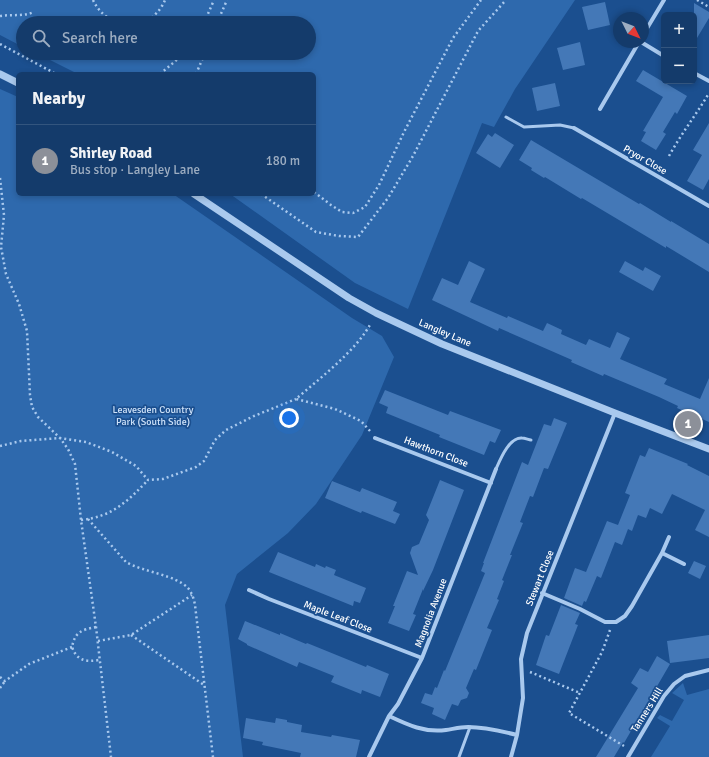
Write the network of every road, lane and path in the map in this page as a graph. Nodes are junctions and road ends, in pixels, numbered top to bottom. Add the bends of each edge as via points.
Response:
1 (93, 0) edge
2 (165, 0) edge
3 (214, 0) edge
4 (227, 0) edge
5 (480, 0) edge
6 (506, 0) edge
7 (664, 0) edge
8 (697, 0) edge
9 (709, 7) edge
10 (34, 12) dead end
11 (0, 16) edge
12 (106, 16) edge
13 (153, 16) edge
14 (207, 16) edge
15 (221, 16) edge
16 (649, 25) edge
17 (0, 44) edge
18 (649, 47) edge
19 (636, 48) edge
20 (16, 53) edge
21 (661, 54) edge
22 (30, 60) edge
23 (177, 60) edge
24 (202, 60) edge
25 (52, 72) edge
26 (162, 72) edge
27 (197, 72) edge
28 (0, 74) edge
29 (697, 75) edge
30 (709, 81) edge
31 (16, 82) edge
32 (709, 93) edge
33 (600, 109) dead end
34 (506, 117) dead end
35 (574, 128) joint
36 (669, 156) dead end
37 (0, 178) edge
38 (316, 193) edge
39 (197, 196) edge
40 (264, 196) edge
41 (709, 206) edge
42 (376, 314) junction
43 (296, 400) junction
44 (615, 413) junction
45 (60, 438) junction
46 (375, 438) joint
47 (531, 440) dead end
48 (0, 446) edge
49 (709, 449) edge
50 (496, 469) joint
51 (148, 480) junction
52 (490, 482) junction
53 (88, 519) junction
54 (81, 520) junction
55 (669, 537) dead end
56 (662, 553) junction
57 (684, 564) dead end
58 (249, 590) dead end
59 (542, 593) junction
60 (192, 595) junction
61 (611, 622) junction
62 (96, 627) junction
63 (131, 635) junction
64 (98, 642) junction
65 (72, 647) junction
66 (422, 658) junction
67 (99, 660) junction
68 (522, 669) junction
69 (709, 670) edge
70 (0, 676) edge
71 (5, 681) junction
72 (204, 685) junction
73 (0, 688) edge
74 (580, 693) junction
75 (389, 716) junction
76 (470, 727) junction
77 (517, 734) junction
78 (632, 750) junction
79 (111, 757) edge
80 (213, 757) edge
81 (369, 757) edge
82 (459, 757) edge
83 (511, 757) edge
84 (628, 757) edge

1 - 12 path via 95,6
2 - 13 path
3 - 14 path
4 - 15 path
5 - 38 path via 453,38 379,185 365,207 354,213 342,212
6 - 40 path via 478,31 413,156 388,198 358,238 316,232
7 - 16 street
8 - 9 path
10 - 11 path via 23,16
17 - 20 path
18 - 21 street
19 - 33 street
22 - 25 path
23 - 26 path
24 - 27 path
28 - 31 street
29 - 30 street
32 - 36 path
34 - 35 lane via 524,127 560,125
35 - 41 street, Pryor Close
37 - 45 path via 4,215 1,247 6,274 27,331 32,407 38,417
39 - 42 street, Langley Lane
42 - 43 path via 362,338
42 - 44 street, Langley Lane via 442,344
43 - 46 path via 335,409 361,421
43 - 51 path via 226,430 215,440 204,461 196,467 163,479
44 - 49 street, Langley Lane
44 - 59 street, Stewart Close
45 - 48 path via 21,441
45 - 51 path via 86,442 112,452 136,466
45 - 54 path via 75,464
46 - 52 street, Hawthorn Close
47 - 50 lane via 516,439 504,453
50 - 52 street, Magnolia Avenue
51 - 53 path via 123,505 111,512
52 - 66 street, Magnolia Avenue
53 - 54 path
53 - 60 path via 126,562 179,582 188,588
54 - 62 path
55 - 56 street
56 - 57 street
56 - 61 street via 625,616
58 - 66 street, Maple Leaf Close
59 - 61 street via 595,618
59 - 68 street, Stewart Close via 526,633 521,659
60 - 63 path
60 - 72 path
61 - 74 path via 602,652
62 - 64 path
62 - 65 path via 80,631
63 - 64 path
63 - 72 path
64 - 67 path
65 - 67 path via 77,657 82,660
65 - 71 path via 29,664
66 - 75 street, Magnolia Avenue
67 - 79 path
68 - 74 path
68 - 77 street, Stewart Close via 523,698
69 - 78 street, Tanners Hill via 685,676 674,684
70 - 71 path
71 - 73 path
72 - 80 path
74 - 78 path via 569,713
75 - 76 street via 413,727 430,731
75 - 81 street, Magnolia Avenue
76 - 77 street
76 - 82 lane
77 - 83 street, Stewart Close
78 - 84 street, Tanners Hill

